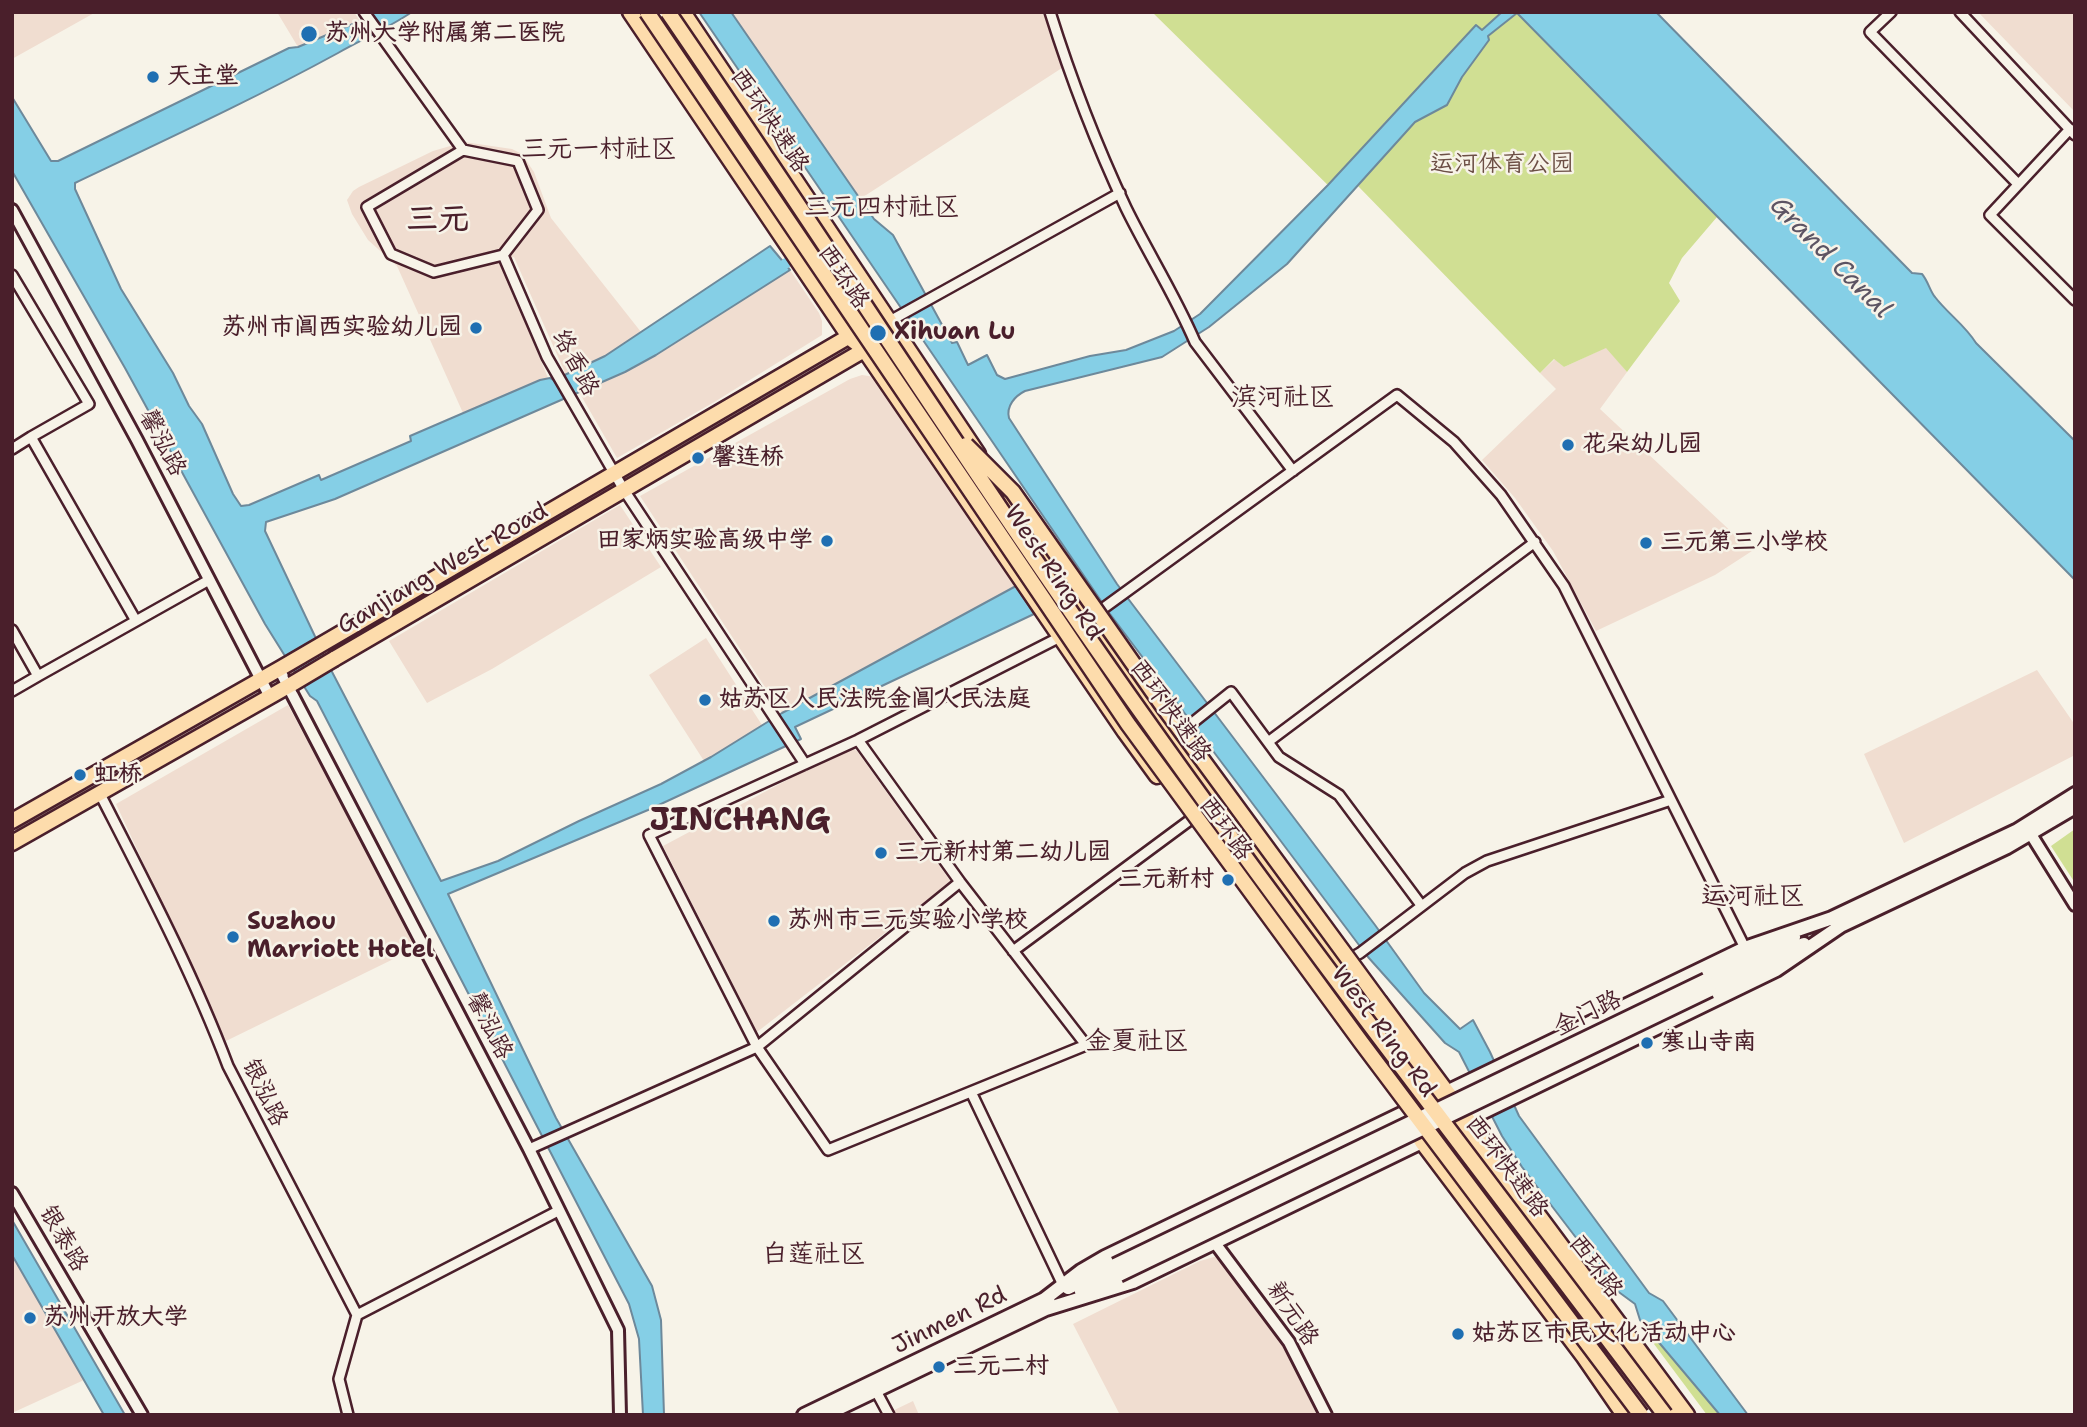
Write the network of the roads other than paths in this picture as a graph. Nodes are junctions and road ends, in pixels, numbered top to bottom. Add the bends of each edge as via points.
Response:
1 (364, 12) edge
2 (630, 12) edge
3 (636, 12) edge
4 (647, 12) edge
5 (668, 12) edge
6 (683, 12) edge
7 (1050, 12) edge
8 (1891, 12) edge
9 (1961, 12) edge
10 (2072, 132) edge
11 (463, 150) junction
12 (2018, 184) junction
13 (1120, 193) junction
14 (12, 210) edge
15 (789, 238) junction
16 (503, 255) junction
17 (12, 275) edge
18 (2075, 300) edge
19 (889, 323) junction
20 (868, 326) junction
21 (852, 336) junction
22 (879, 342) junction
23 (865, 351) junction
24 (943, 422) junction
25 (32, 438) junction
26 (12, 449) edge
27 (1293, 471) junction
28 (615, 474) junction
29 (624, 490) junction
30 (1009, 499) junction
31 (534, 521) junction
32 (544, 537) junction
33 (1535, 541) junction
34 (209, 580) junction
35 (1097, 614) junction
36 (136, 621) junction
37 (12, 631) edge
38 (1061, 638) junction
39 (280, 669) junction
40 (38, 676) junction
41 (260, 680) junction
42 (290, 685) junction
43 (12, 691) edge
44 (270, 696) junction
45 (1171, 733) junction
46 (858, 740) junction
47 (1268, 742) junction
48 (1141, 754) junction
49 (805, 765) junction
50 (99, 792) junction
51 (2075, 794) edge
52 (1671, 800) junction
53 (2075, 807) edge
54 (1190, 820) junction
55 (12, 821) edge
56 (2028, 830) junction
57 (12, 843) edge
58 (960, 882) junction
59 (1421, 905) junction
60 (2075, 905) edge
61 (1840, 921) junction
62 (1745, 948) junction
63 (1013, 951) junction
64 (1340, 964) junction
65 (1311, 984) junction
66 (757, 1047) junction
67 (971, 1092) junction
68 (1443, 1095) junction
69 (1406, 1113) junction
70 (1464, 1122) junction
71 (1424, 1141) junction
72 (534, 1146) junction
73 (12, 1193) edge
74 (558, 1211) junction
75 (1215, 1243) junction
76 (1117, 1270) joint
77 (1063, 1285) junction
78 (1044, 1305) junction
79 (357, 1315) junction
80 (874, 1386) junction
81 (142, 1415) edge
82 (348, 1415) edge
83 (620, 1415) edge
84 (803, 1415) edge
85 (825, 1415) edge
86 (889, 1415) edge
87 (1326, 1415) edge
88 (1624, 1415) edge
89 (1631, 1415) edge
90 (1641, 1415) edge
91 (1665, 1415) edge
92 (1677, 1415) edge
93 (1687, 1415) edge

1 - 11 street
2 - 21 main road
3 - 15 main road, 西环路
4 - 90 main road, West Ring Rd, bridge via 1128,724
5 - 24 main road, 西环快速路, bridge
6 - 19 main road, 西环路
7 - 13 street via 1072,82
8 - 12 street via 1870,32
9 - 10 street
10 - 12 street
11 - 16 street via 518,161 538,210
11 - 16 street via 367,207 391,254 434,272
12 - 18 street via 1990,215
13 - 19 street
13 - 27 street via 1195,342
14 - 34 street, 馨泓路
15 - 20 main road via 814,244
15 - 21 main road, 西环路
16 - 28 street, 络香路 via 547,357
17 - 25 street via 89,404
19 - 20 main road, Ganjiang West Road
19 - 22 main road, Ganjiang West Road
19 - 30 main road, 西环路
20 - 21 main road, Ganjiang West Road
21 - 22 main road
21 - 23 main road, 西环路
21 - 28 main road, Ganjiang West Road
22 - 23 main road, Ganjiang West Road
22 - 30 main road via 962,468
23 - 29 main road, Ganjiang West Road
23 - 38 main road, 西环路
24 - 68 main road, bridge via 1013,492
24 - 91 main road, 西环快速路, bridge via 1142,714
25 - 26 street
25 - 36 street
27 - 33 street via 1397,395 1454,442
27 - 35 street
28 - 29 street, 络香路
28 - 31 main road, Ganjiang West Road
29 - 32 main road, Ganjiang West Road
29 - 49 street, 络香路
30 - 35 main road, 西环路
31 - 32 main road
31 - 39 main road, Ganjiang West Road
32 - 42 main road, Ganjiang West Road, bridge
33 - 47 street
33 - 52 street via 1570,597
34 - 36 street
34 - 41 street, 馨泓路
35 - 38 street
35 - 45 main road, 西环路
36 - 40 street
37 - 40 street
38 - 46 street
38 - 48 main road, 西环路
39 - 41 main road, Ganjiang West Road
39 - 42 street, 馨泓路
40 - 43 street
41 - 44 street, 馨泓路
41 - 55 main road, Ganjiang West Road
42 - 44 main road, Ganjiang West Road
42 - 72 street, 馨泓路
44 - 50 main road, Ganjiang West Road
45 - 47 street via 1191,724 1231,692
45 - 48 street
45 - 64 main road, 西环路
46 - 49 street
46 - 58 street
47 - 59 street via 1279,757 1339,795
48 - 54 main road, 西环路
49 - 66 street via 649,835
50 - 57 main road, Ganjiang West Road
50 - 79 street, 银泓路 via 160,912 228,1066
51 - 56 main road, 金门路
52 - 59 street via 1487,861
52 - 62 street
53 - 56 main road, 金门路
54 - 63 street
54 - 65 main road, 西环路
56 - 60 street
56 - 61 main road, 金门路
58 - 63 street
58 - 66 street
59 - 64 street
61 - 62 main road
61 - 70 main road via 1776,970
61 - 76 main road, 金门路, bridge
62 - 68 main road
63 - 67 street via 1086,1045
64 - 65 street
64 - 68 main road, 西环路
65 - 69 main road, 西环路
66 - 67 street via 828,1150
66 - 72 street
67 - 77 street
68 - 69 main road
68 - 70 main road
69 - 71 main road, 西环路
69 - 77 main road via 1105,1258
70 - 71 main road
70 - 92 main road, 西环路
70 - 93 main road
71 - 75 main road
71 - 88 main road
71 - 89 main road
72 - 74 street, 馨泓路
73 - 81 street, 银泰路
74 - 79 street
74 - 83 street, 馨泓路 via 618,1330
75 - 78 main road via 1121,1287
75 - 87 street, 新元路 via 1289,1342
76 - 78 main road, Jinmen Rd
77 - 78 main road
78 - 80 main road, Jinmen Rd
79 - 82 street via 339,1379
80 - 84 main road, Jinmen Rd
80 - 85 main road, Jinmen Rd
80 - 86 street

